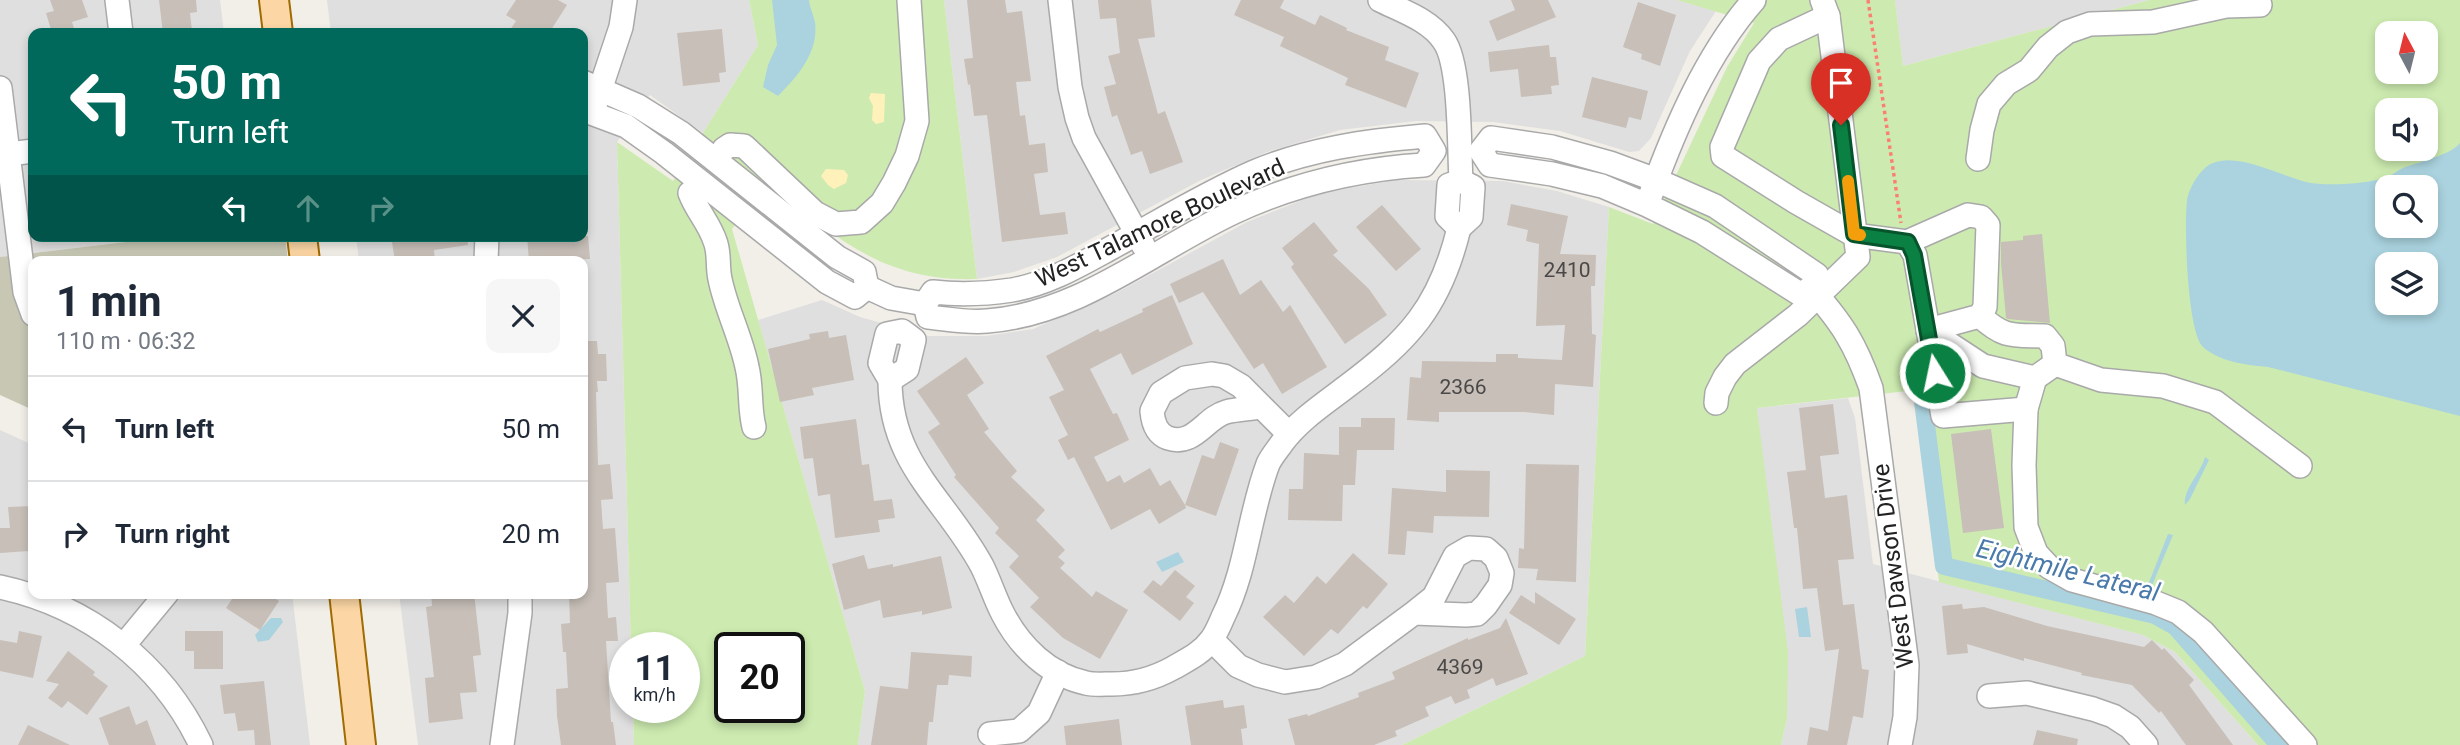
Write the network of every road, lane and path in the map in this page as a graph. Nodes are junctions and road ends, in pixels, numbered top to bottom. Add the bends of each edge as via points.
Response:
1 (117, 0) edge
2 (274, 0) edge
3 (625, 0) edge
4 (909, 0) edge
5 (1060, 0) edge
6 (1380, 0) edge
7 (1754, 0) edge
8 (1868, 0) edge
9 (2260, 5) dead end
10 (1825, 8) edge
11 (120, 28) edge
12 (277, 28) edge
13 (592, 85) edge
14 (0, 88) edge
15 (588, 111) edge
16 (724, 149) dead end
17 (28, 151) edge
18 (1434, 151) junction
19 (1470, 151) junction
20 (4, 154) edge
21 (1978, 159) dead end
22 (1656, 180) junction
23 (690, 194) dead end
24 (1647, 205) junction
25 (1137, 234) junction
26 (1854, 234) junction
27 (1905, 236) junction
28 (1151, 258) junction
29 (867, 287) junction
30 (1814, 292) junction
31 (28, 300) edge
32 (917, 303) junction
33 (1980, 316) junction
34 (1928, 330) junction
35 (2055, 364) junction
36 (2035, 378) junction
37 (1871, 387) joint
38 (1716, 403) dead end
39 (1259, 407) dead end
40 (2026, 409) junction
41 (754, 427) dead end
42 (1289, 434) junction
43 (2300, 466) dead end
44 (0, 587) edge
45 (28, 593) edge
46 (43, 599) edge
47 (162, 599) edge
48 (345, 599) edge
49 (520, 599) edge
50 (1414, 613) dead end
51 (1212, 640) junction
52 (124, 645) junction
53 (1058, 672) junction
54 (1989, 696) dead end
55 (990, 734) dead end
56 (201, 745) edge
57 (361, 745) edge
58 (502, 745) edge
59 (1900, 745) edge
60 (2146, 745) edge
61 (2305, 745) edge

1 - 11 street
2 - 12 main road
3 - 13 street via 621,27
4 - 16 street via 917,121 894,183 882,203 861,222 836,224 815,213 744,146
5 - 25 street via 1077,118
6 - 19 street via 1421,20 1444,41 1455,65
7 - 22 street via 1716,52
8 - 27 path
9 - 21 street via 2226,6 2153,22 2090,24 2067,32 1989,104
10 - 26 street
10 - 26 street via 1779,39 1759,61 1722,147 1723,156
13 - 15 street
13 - 29 street, West Talamore Boulevard via 681,133 837,257 864,272
14 - 20 street
15 - 29 street, West Talamore Boulevard via 626,126 654,146 827,282 855,297
17 - 20 street
18 - 19 street, West Talamore Boulevard
18 - 25 street, West Talamore Boulevard via 1425,136 1321,151 1257,171
18 - 28 street, West Talamore Boulevard via 1424,165 1358,173 1266,198
19 - 22 street, West Talamore Boulevard via 1491,138 1552,147
19 - 24 street via 1490,165 1602,186
19 - 42 street via 1461,181 1449,185 1447,216 1459,228 1443,278 1425,313 1386,358
20 - 31 street
22 - 24 street
22 - 30 street, West Talamore Boulevard via 1715,206 1798,261 1817,275
23 - 41 street via 717,244 720,278 743,345
24 - 30 street via 1702,232 1800,294
25 - 28 street
25 - 32 street, West Talamore Boulevard via 1060,275 1013,290 933,292
26 - 27 street
26 - 30 street via 1858,257
27 - 33 street via 1968,215 1981,217 1988,225 1985,307
27 - 34 street via 1914,255
28 - 32 street, West Talamore Boulevard via 1087,293 1018,316 986,321 928,317
29 - 32 street, West Talamore Boulevard
30 - 37 street, West Talamore Boulevard via 1841,322
30 - 38 street via 1798,314 1735,364
32 - 53 street via 902,331 887,334 880,363 890,380 905,454 975,553 1016,637 1038,660
33 - 34 street
33 - 35 street via 1996,331 2009,335 2045,336 2053,346
34 - 36 street via 1983,366
34 - 40 street via 1943,416
35 - 36 street
35 - 43 street via 2101,380 2163,386 2215,402
36 - 40 street
37 - 59 street, West Dawson Drive via 1907,665
39 - 42 street
40 - 61 street via 2026,527 2036,553 2072,580 2178,612 2203,632
42 - 51 street via 1268,462 1232,599
44 - 45 street
46 - 52 street via 90,621
47 - 52 street
48 - 57 main road
49 - 58 street
50 - 51 street via 1345,664 1315,677 1285,682 1238,666
51 - 53 street via 1196,656 1159,675 1124,684 1087,684
52 - 56 street via 163,684
53 - 55 street via 1039,713 1019,731
54 - 60 street via 2027,693 2093,709 2130,727

